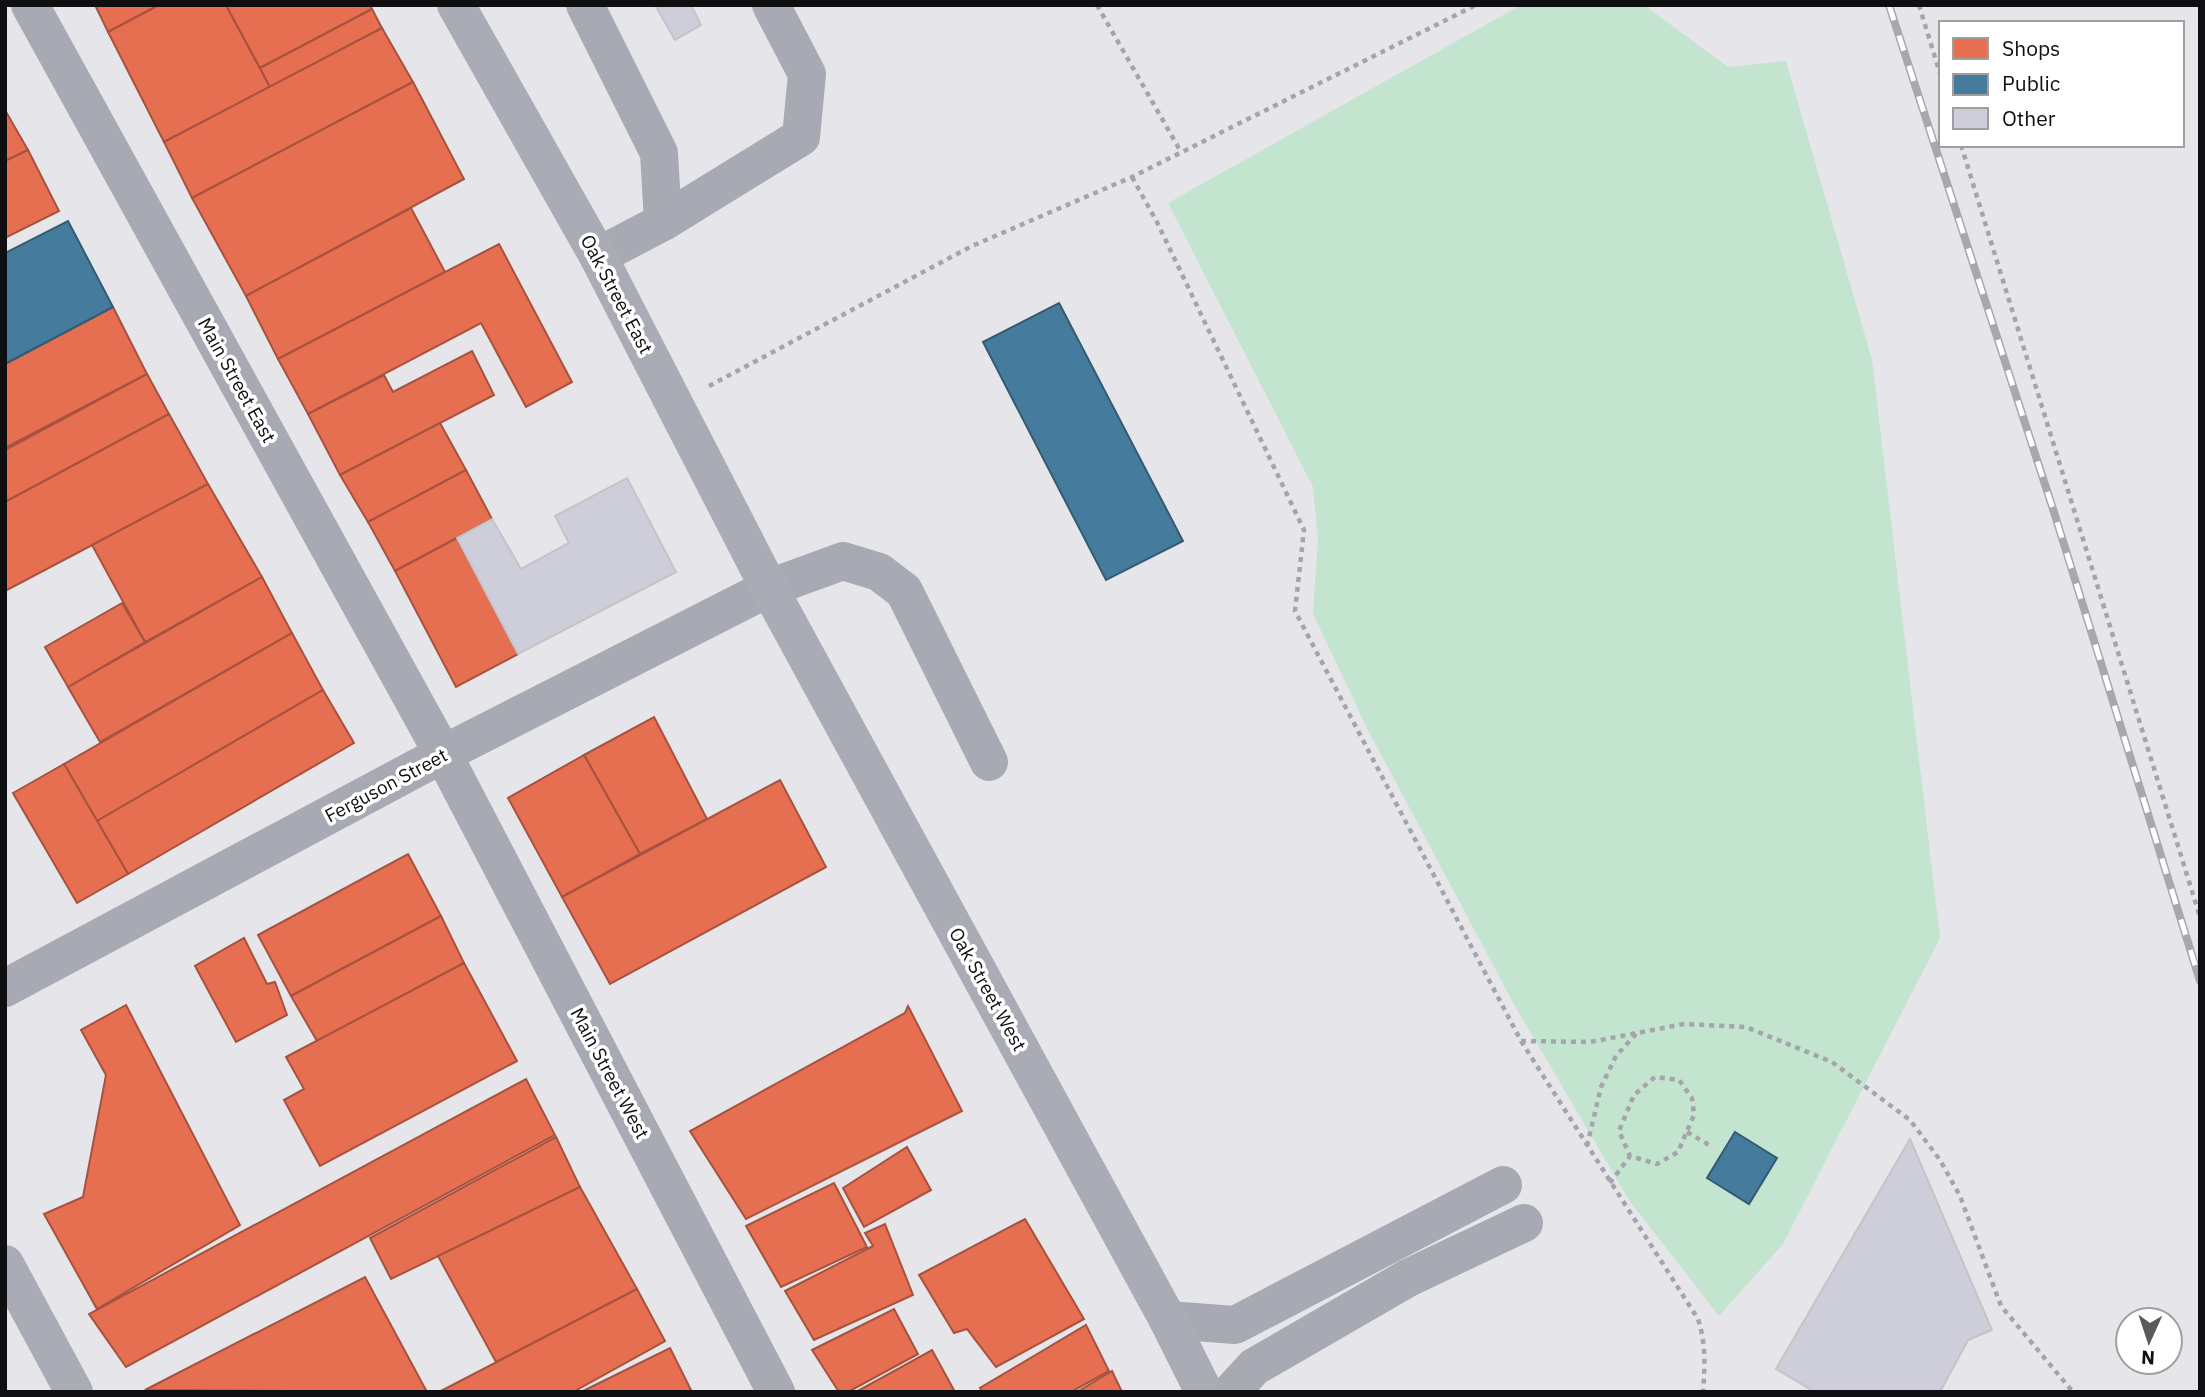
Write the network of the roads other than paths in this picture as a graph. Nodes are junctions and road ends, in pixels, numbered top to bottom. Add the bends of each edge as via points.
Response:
1 (30, 5) edge
2 (456, 5) edge
3 (585, 5) edge
4 (771, 5) edge
5 (663, 222) junction
6 (598, 256) junction
7 (769, 588) junction
8 (443, 754) junction
9 (989, 762) dead end
10 (5, 988) edge
11 (1503, 1185) dead end
12 (1524, 1223) dead end
13 (5, 1264) edge
14 (1168, 1320) junction
15 (74, 1392) edge
16 (776, 1392) edge
17 (1204, 1392) edge
18 (1231, 1392) edge

1 - 8 street, Main Street East
2 - 6 main road, Oak Street East
3 - 5 street via 659,153
4 - 5 street via 807,74 801,137
5 - 6 street
6 - 7 main road, Oak Street East
7 - 8 street, Ferguson Street
7 - 9 street, Ferguson Street via 843,561 879,572 904,591
7 - 14 main road, Oak Street West
8 - 10 street, Ferguson Street
8 - 16 street, Main Street West
11 - 14 street via 1235,1325
12 - 18 street via 1408,1278 1254,1367
13 - 15 main road
14 - 17 main road, Oak Street West

